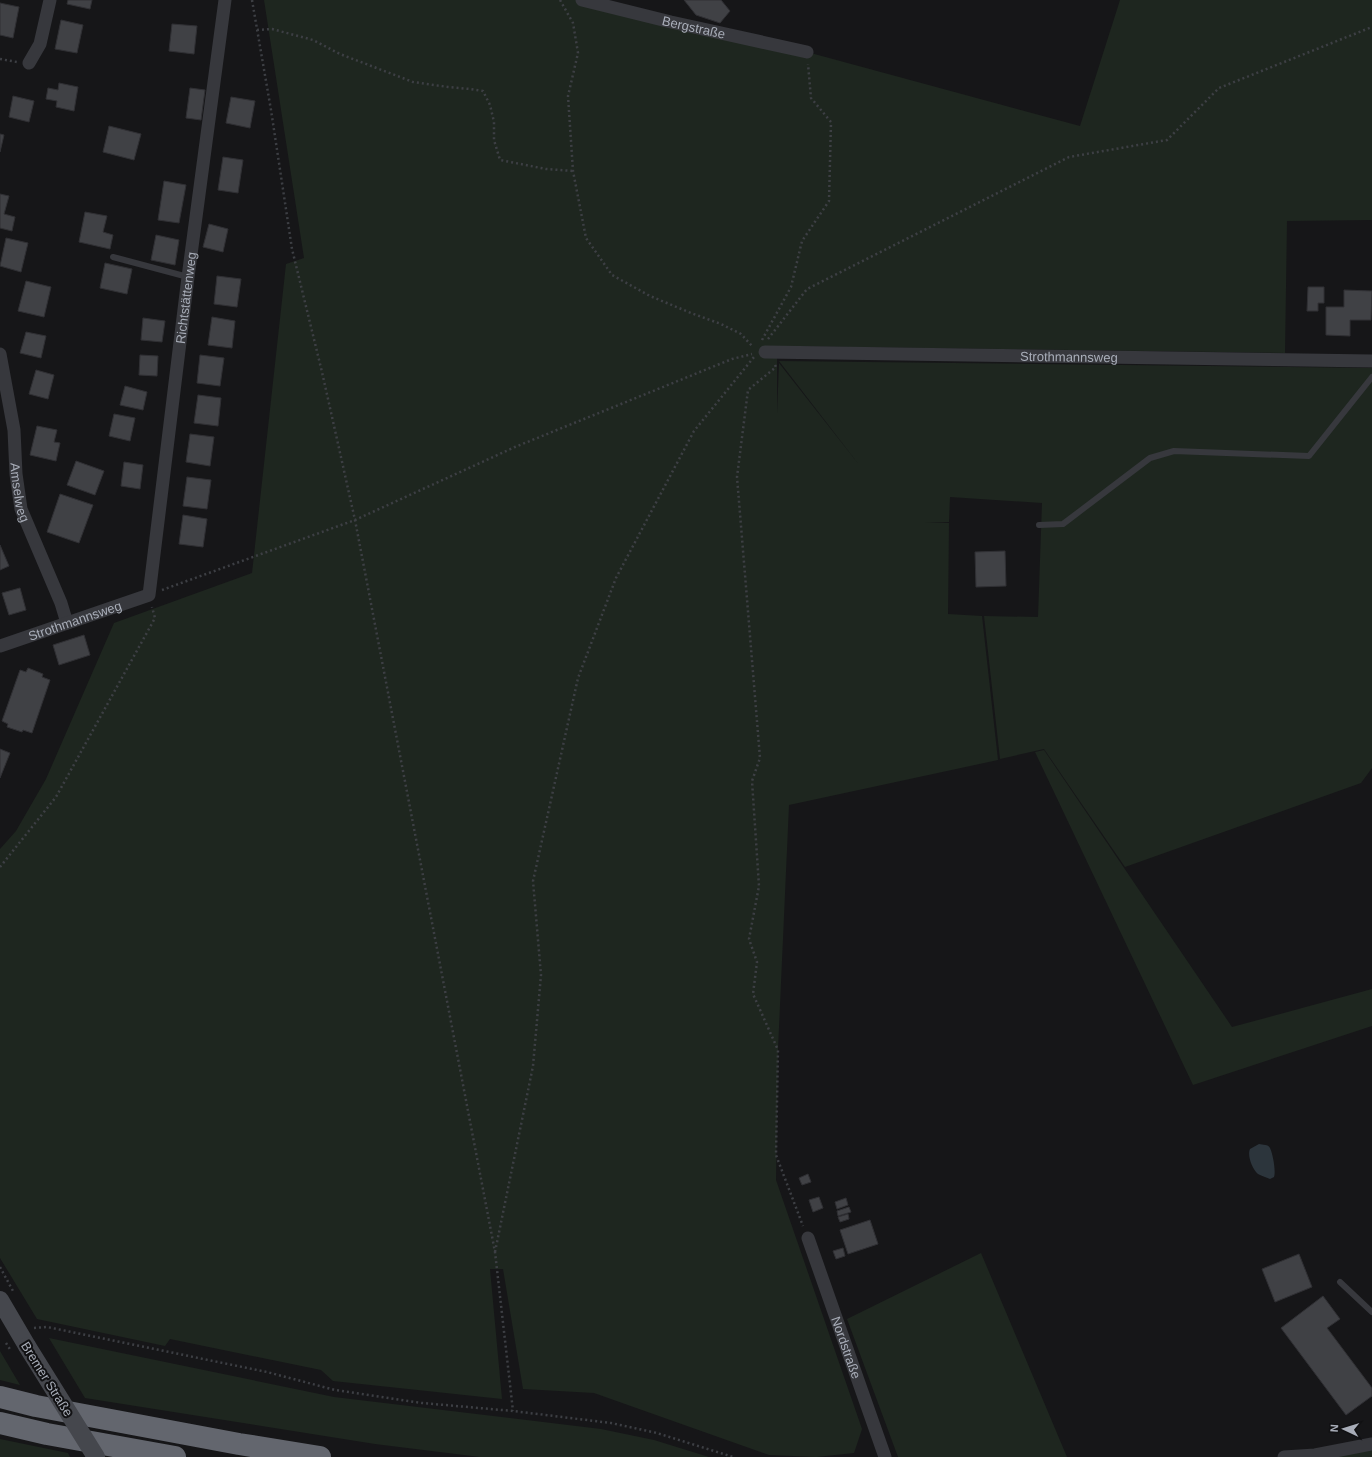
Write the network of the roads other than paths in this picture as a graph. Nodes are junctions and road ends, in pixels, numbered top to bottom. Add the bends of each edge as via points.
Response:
1 (50, 0) edge
2 (225, 0) edge
3 (582, 0) edge
4 (807, 52) road end
5 (29, 63) road end
6 (113, 257) dead end
7 (188, 277) junction
8 (762, 348) road end
9 (0, 354) edge
10 (1372, 361) edge
11 (1372, 377) edge
12 (1039, 525) dead end
13 (149, 595) joint
14 (67, 623) junction
15 (1, 650) edge
16 (808, 1238) road end
17 (1340, 1282) dead end
18 (0, 1300) edge
19 (1372, 1312) edge
20 (0, 1397) edge
21 (0, 1423) edge
22 (1372, 1444) edge
23 (96, 1457) edge
24 (175, 1457) edge
25 (320, 1457) edge
26 (885, 1457) edge
27 (1284, 1457) edge

1 - 5 street via 40,44
2 - 7 street, Richtstättenweg
3 - 4 street, Bergstraße
6 - 7 lane
7 - 13 street, Richtstättenweg
8 - 10 street, Strothmannsweg
9 - 14 street, Amselweg via 14,430 21,509
11 - 12 lane via 1308,456 1174,451 1150,458 1063,524
13 - 14 street, Strothmannsweg
14 - 15 street, Strothmannsweg
16 - 26 street, Nordstraße
17 - 19 lane
18 - 23 main road, Bremer Straße, bridge
20 - 25 highway via 231,1443
21 - 24 highway
22 - 27 street

